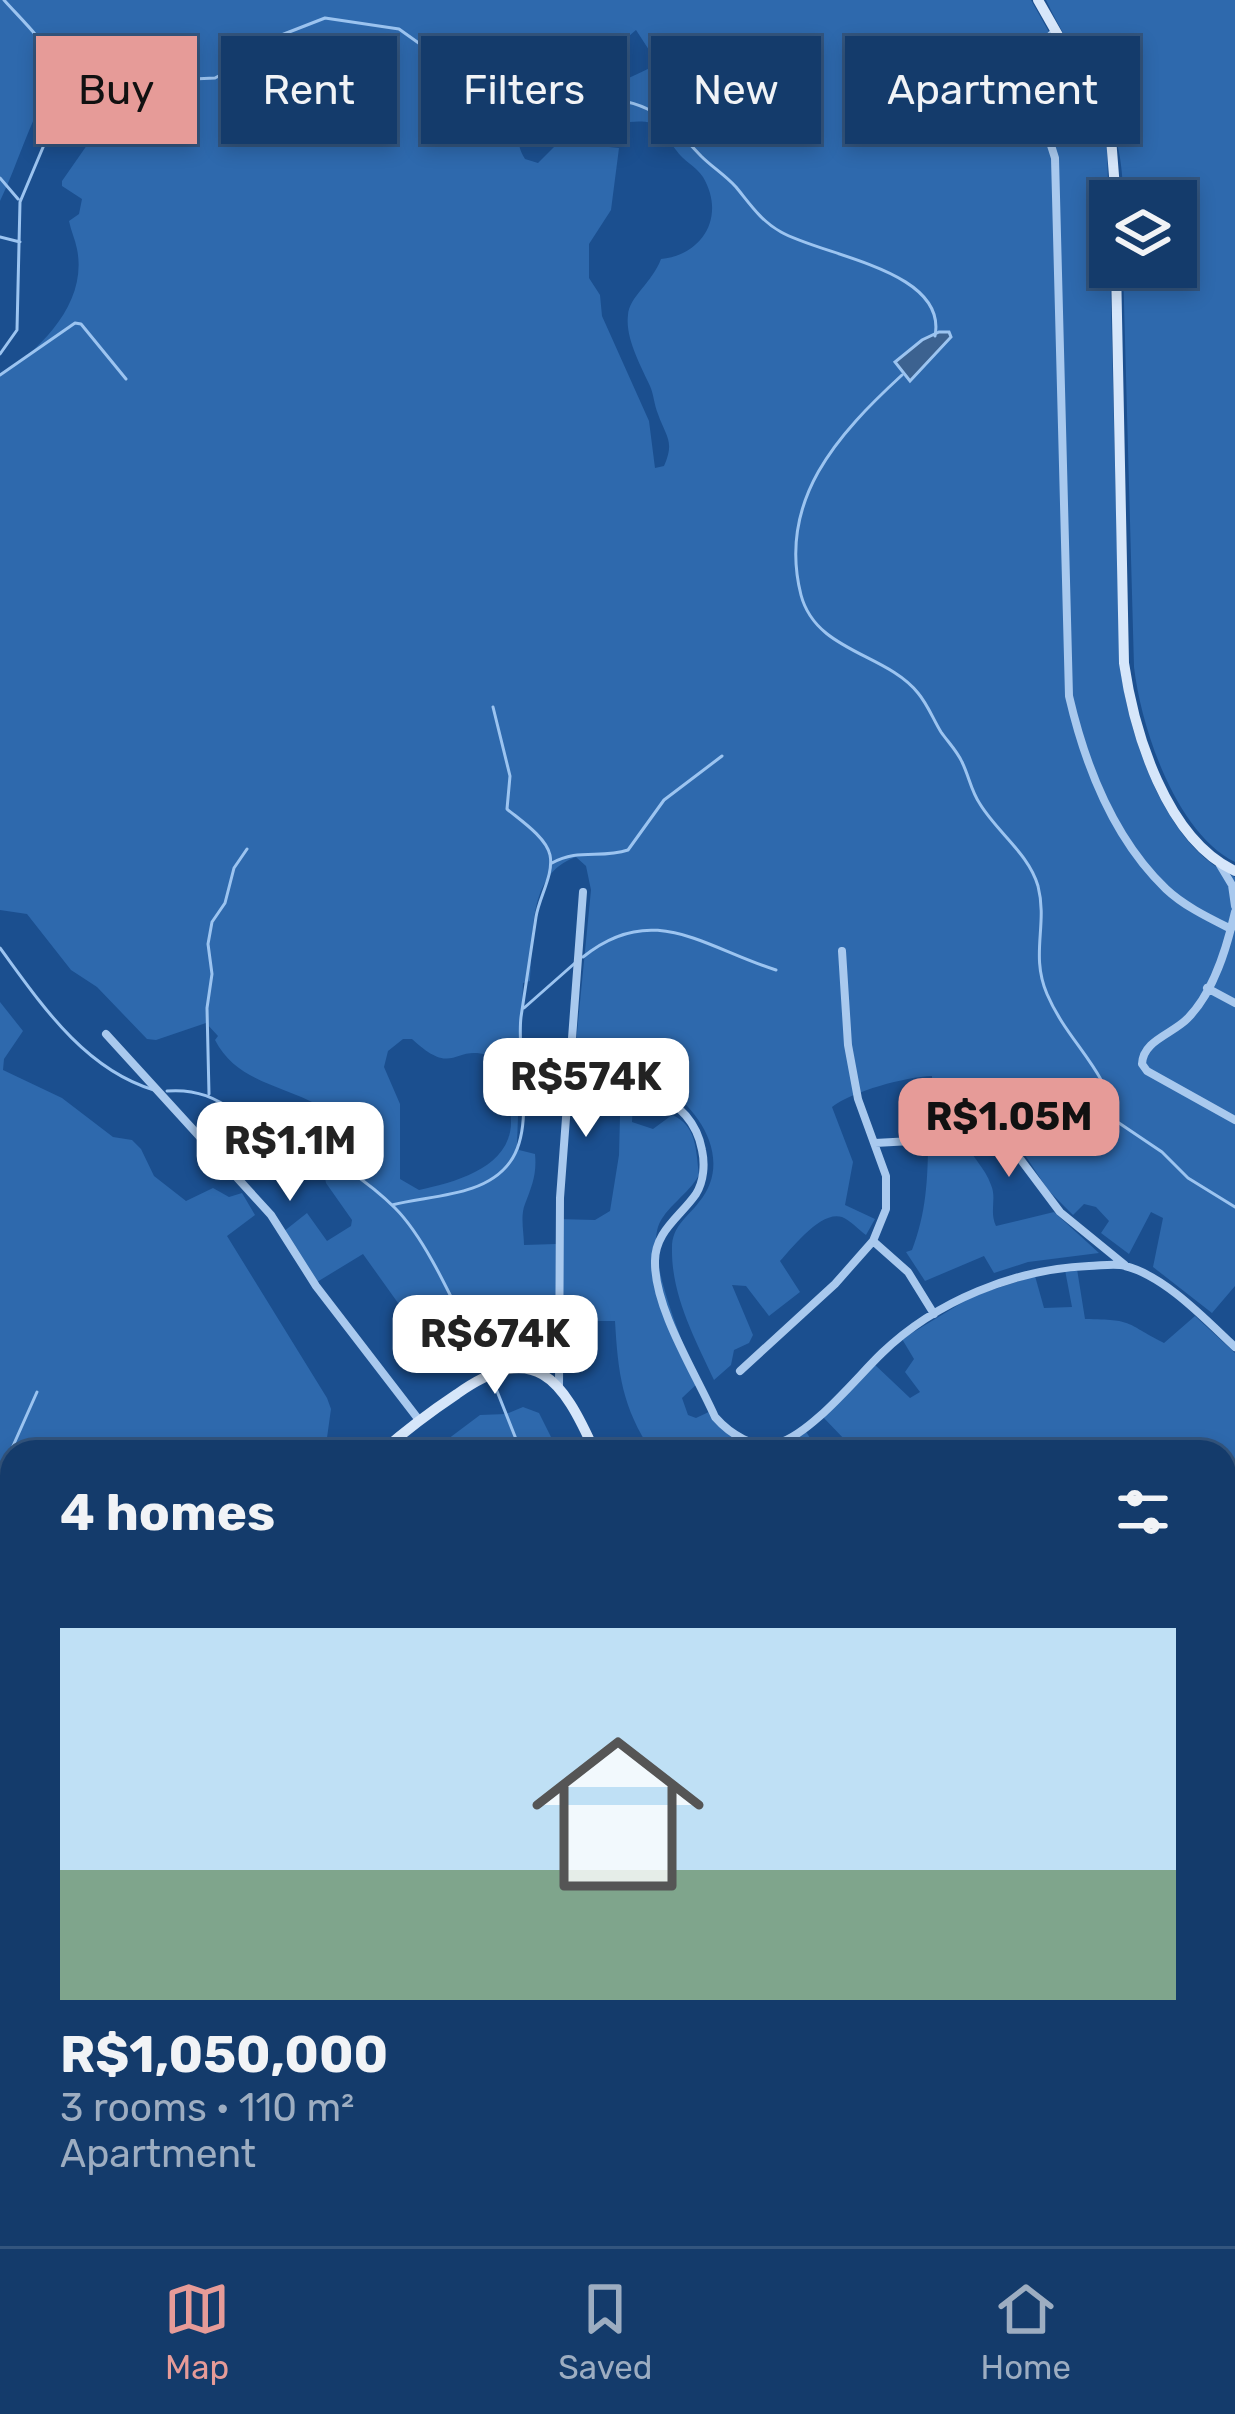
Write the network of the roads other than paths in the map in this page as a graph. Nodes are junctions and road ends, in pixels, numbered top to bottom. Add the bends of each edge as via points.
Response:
1 (1038, 0) edge
2 (1054, 32) junction
3 (1050, 36) edge
4 (1056, 36) edge
5 (1050, 144) edge
6 (1111, 144) edge
7 (1114, 180) edge
8 (1116, 288) edge
9 (1219, 864) junction
10 (1235, 871) edge
11 (583, 892) dead end
12 (1235, 909) edge
13 (1231, 928) junction
14 (842, 951) dead end
15 (1207, 988) junction
16 (1235, 1003) edge
17 (106, 1034) dead end
18 (570, 1072) junction
19 (1235, 1120) edge
20 (874, 1143) junction
21 (873, 1240) junction
22 (1125, 1265) junction
23 (934, 1314) junction
24 (1235, 1347) edge
25 (740, 1371) dead end
26 (560, 1387) junction
27 (419, 1420) junction
28 (395, 1440) edge
29 (589, 1440) edge
30 (753, 1440) edge
31 (779, 1440) edge

1 - 2 street
2 - 3 street
2 - 4 street
5 - 13 street via 1066,642 1078,737 1143,863 1168,892
6 - 7 street
8 - 9 street via 1124,663 1132,717 1184,826
9 - 10 street
9 - 12 street
11 - 18 street
12 - 13 street
13 - 15 street
14 - 20 street via 848,1045
15 - 16 street
15 - 19 street via 1189,1018 1147,1047 1142,1064
17 - 27 street via 272,1215
18 - 26 street
18 - 30 street via 646,1088 699,1135 703,1175 658,1241 661,1299 715,1417
20 - 21 street via 886,1209
20 - 22 street via 1004,1136 1060,1212
21 - 23 street via 908,1272
21 - 25 street
22 - 23 street via 1034,1273
22 - 24 street via 1185,1300
23 - 31 street
26 - 27 street via 520,1366 499,1368
26 - 29 street
27 - 28 street

